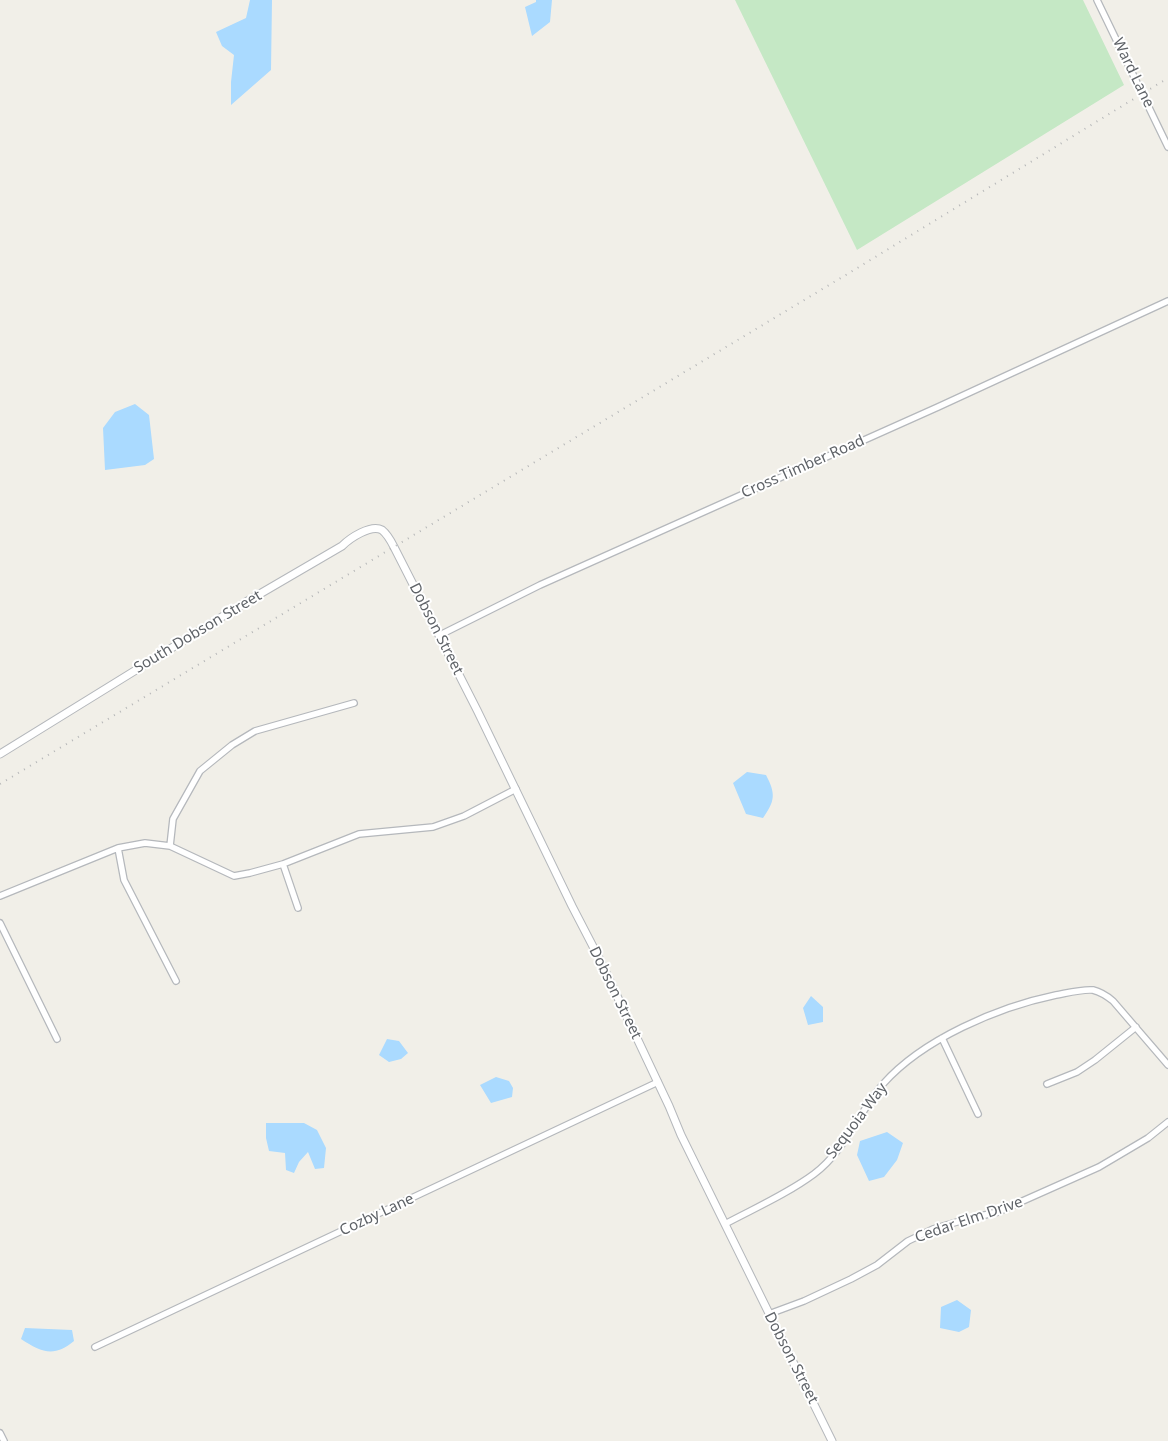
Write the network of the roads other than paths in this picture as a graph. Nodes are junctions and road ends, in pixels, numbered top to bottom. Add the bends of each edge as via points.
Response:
1 (1098, 0) edge
2 (1168, 147) edge
3 (1168, 301) edge
4 (394, 547) joint
5 (440, 635) junction
6 (354, 703) dead end
7 (0, 754) edge
8 (516, 789) junction
9 (170, 846) junction
10 (118, 848) junction
11 (284, 864) junction
12 (0, 896) edge
13 (298, 908) dead end
14 (0, 923) edge
15 (176, 981) dead end
16 (1136, 1027) junction
17 (942, 1038) junction
18 (57, 1039) dead end
19 (1168, 1065) edge
20 (658, 1082) junction
21 (1047, 1084) dead end
22 (978, 1114) dead end
23 (1168, 1122) edge
24 (725, 1224) junction
25 (769, 1314) junction
26 (95, 1347) dead end
27 (0, 1433) edge
28 (4, 1441) edge
29 (832, 1441) edge

1 - 2 street, Ward Lane
3 - 5 street, Cross Timber Road via 540,585
4 - 5 street, Dobson Street
4 - 7 street, South Dobson Street via 381,530 364,532
5 - 8 street, Dobson Street
6 - 9 street via 254,731 232,745 200,771 173,819
8 - 11 street via 464,816 433,827 359,834
8 - 20 street, Dobson Street
9 - 10 street via 145,844
9 - 11 street via 234,876
10 - 12 street
10 - 15 street via 124,880
11 - 13 street
14 - 18 street
16 - 17 street, Sequoia Way via 1113,1001 1092,990 1034,1000 997,1012
16 - 19 street
16 - 21 street via 1083,1068
17 - 22 street
17 - 24 street, Sequoia Way via 908,1060 883,1085 839,1148 815,1173
20 - 24 street, Dobson Street
20 - 26 street, Cozby Lane
23 - 25 street, Cedar Elm Drive via 1099,1167 998,1212 933,1229 908,1241 877,1265 851,1279
24 - 25 street, Dobson Street
25 - 29 street, Dobson Street
27 - 28 street

